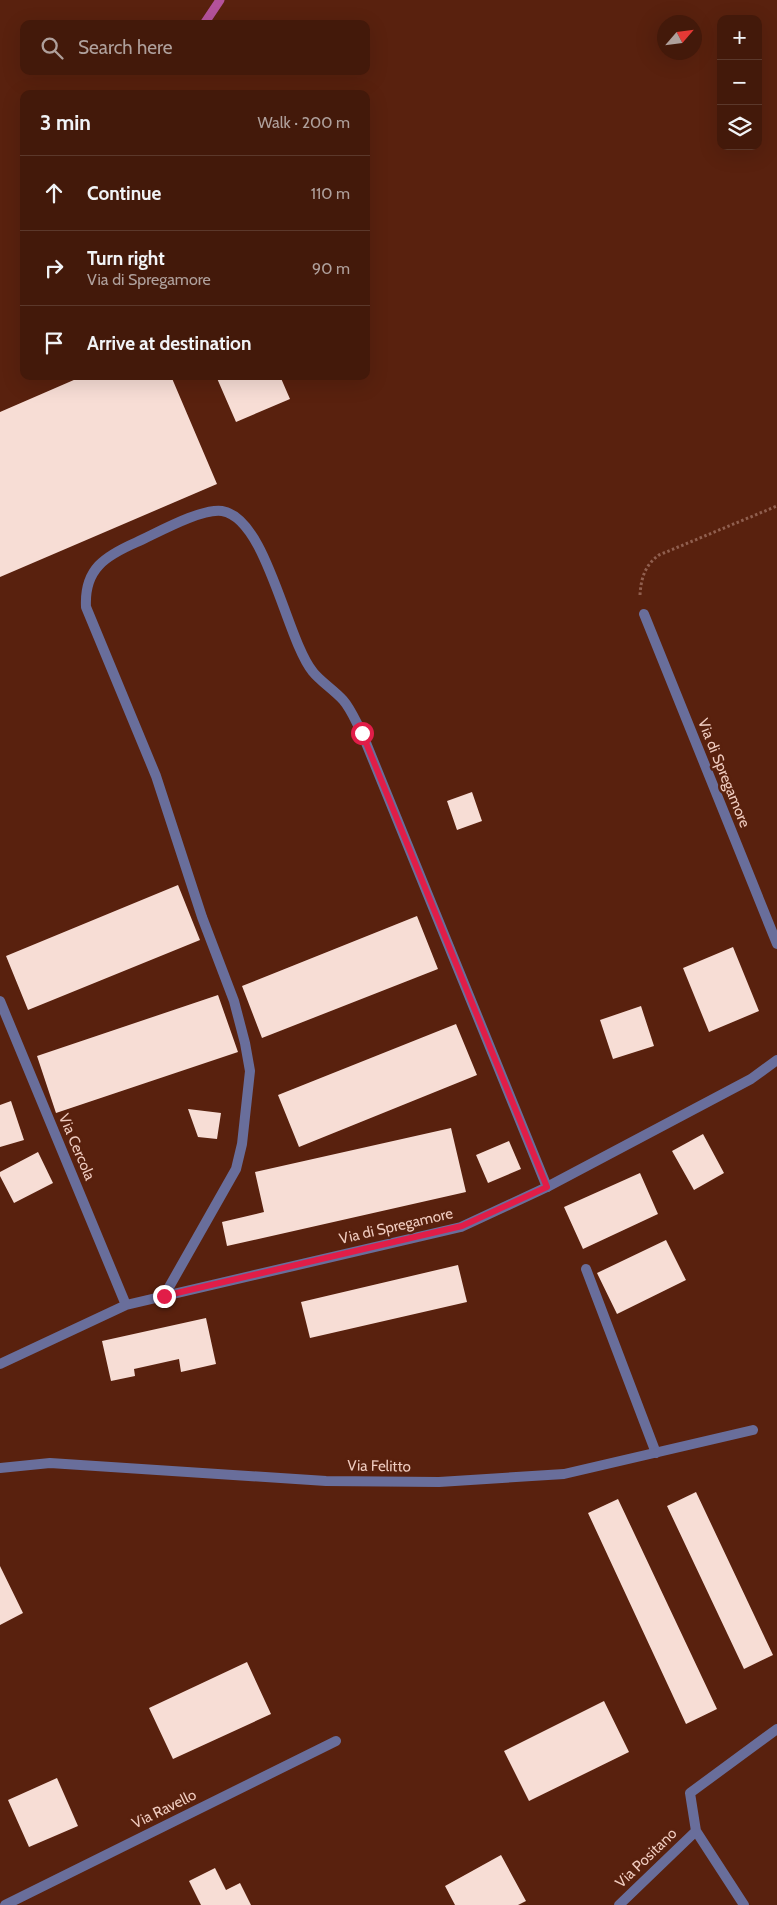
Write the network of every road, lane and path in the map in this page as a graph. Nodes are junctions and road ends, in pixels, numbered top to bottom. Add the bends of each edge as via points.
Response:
1 (777, 506) edge
2 (644, 614) joint
3 (777, 944) edge
4 (0, 1001) edge
5 (777, 1060) edge
6 (547, 1187) junction
7 (586, 1268) dead end
8 (164, 1296) junction
9 (126, 1305) junction
10 (0, 1364) edge
11 (753, 1430) dead end
12 (656, 1453) junction
13 (0, 1468) edge
14 (777, 1728) edge
15 (336, 1741) dead end
16 (696, 1831) junction
17 (5, 1905) edge
18 (619, 1905) edge
19 (744, 1905) edge

1 - 2 path via 651,561 641,582
2 - 3 street, Via di Spregamore
4 - 9 street, Via Cercola
5 - 6 street, Via di Spregamore via 750,1079
6 - 8 street, Via di Spregamore via 462,1226
6 - 8 street via 362,733 345,702 313,672 254,538 237,518 222,511 202,514 118,550 90,575 85,590 86,607 156,776 202,917 234,1002 250,1071 236,1169
7 - 12 street
8 - 9 street, Via di Spregamore
9 - 10 street, Via di Spregamore
11 - 12 street, Via Felitto
12 - 13 street, Via Felitto via 564,1474 439,1482 326,1481 50,1463
14 - 16 street, Via Positano via 690,1793
15 - 17 street, Via Ravello
16 - 18 street, Via Positano
16 - 19 street

